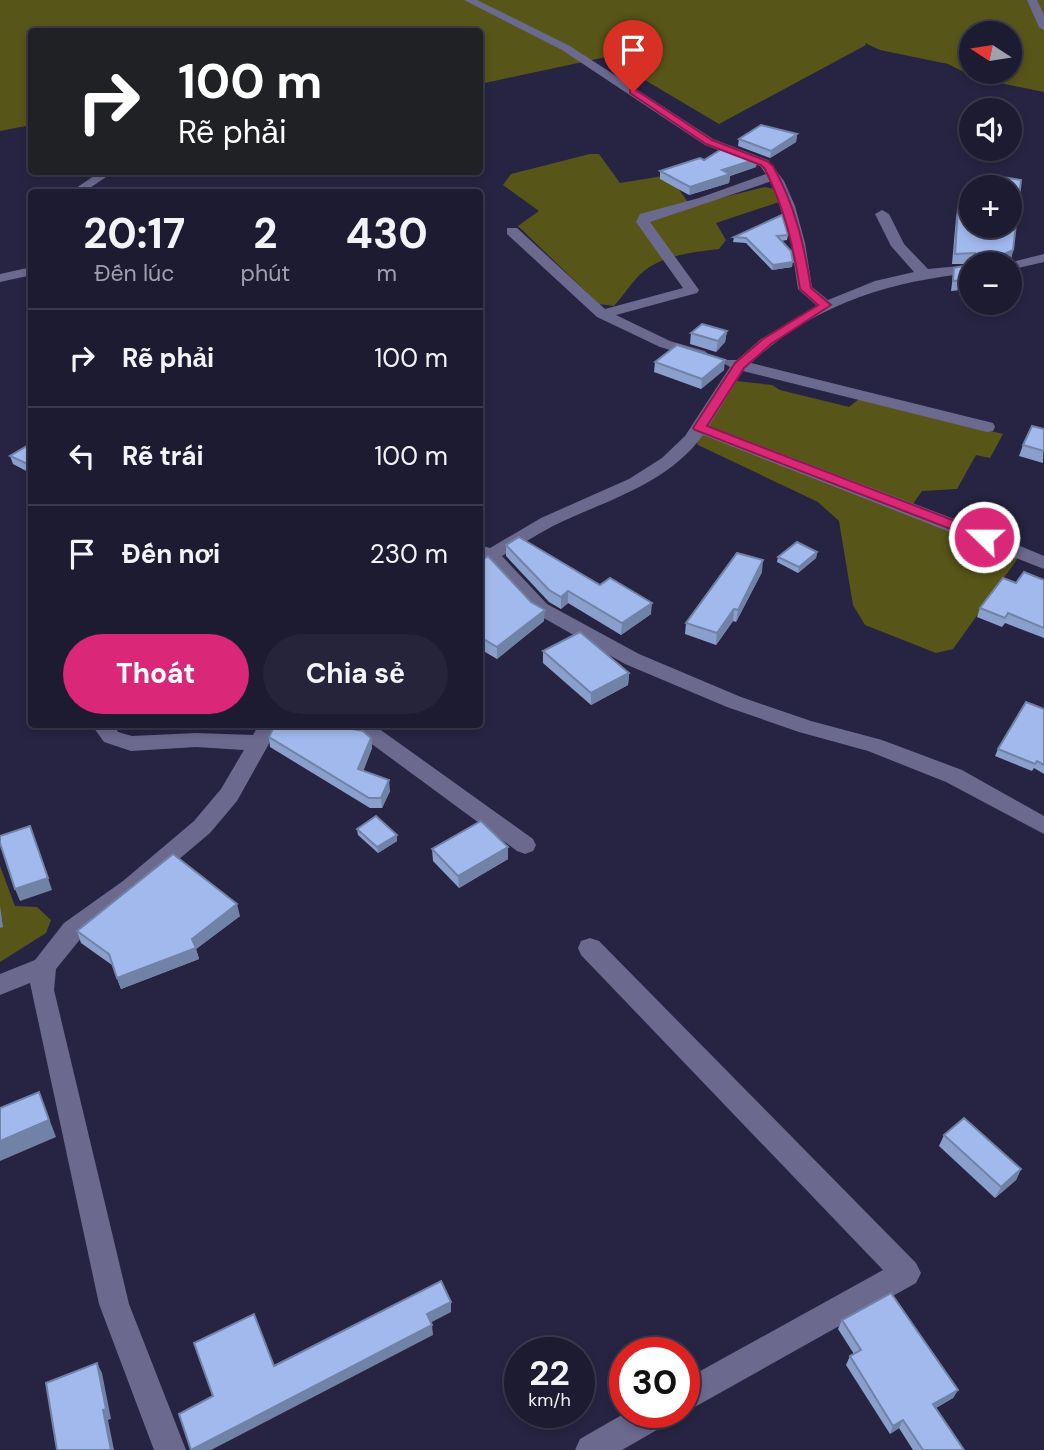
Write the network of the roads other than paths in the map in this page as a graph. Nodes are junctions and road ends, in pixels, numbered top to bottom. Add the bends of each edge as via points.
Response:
1 (469, 0) edge
2 (1032, 0) edge
3 (1044, 27) edge
4 (103, 175) edge
5 (774, 176) junction
6 (81, 189) edge
7 (882, 214) dead end
8 (512, 231) dead end
9 (1044, 254) edge
10 (1022, 262) edge
11 (959, 270) edge
12 (28, 272) edge
13 (923, 273) junction
14 (2, 276) edge
15 (825, 305) junction
16 (602, 314) junction
17 (739, 366) junction
18 (987, 427) dead end
19 (700, 428) junction
20 (483, 556) edge
21 (1044, 563) edge
22 (104, 728) edge
23 (340, 728) edge
24 (265, 734) edge
25 (1044, 826) edge
26 (525, 845) dead end
27 (590, 948) dead end
28 (44, 967) junction
29 (0, 985) edge
30 (700, 1388) edge
31 (630, 1428) edge
32 (170, 1450) edge
33 (591, 1450) edge

1 - 5 street via 566,47 709,142 764,163
2 - 3 street
4 - 6 street
5 - 15 street via 799,243 805,289
5 - 16 street via 645,217 643,222 692,290
7 - 13 street via 898,246
8 - 16 street
9 - 10 street
11 - 13 street
12 - 14 street
13 - 15 street via 861,288
15 - 17 street
16 - 17 street via 665,344
17 - 18 street
17 - 19 street
19 - 20 street via 683,449 637,483
19 - 21 street
20 - 25 street via 540,608 632,659 734,702 874,745 954,776
22 - 24 street via 111,737 131,744
23 - 26 street via 371,733
24 - 28 street via 229,794 202,827 73,930
27 - 30 street via 906,1273
28 - 29 street
28 - 32 street via 42,989 114,1304
31 - 33 street

